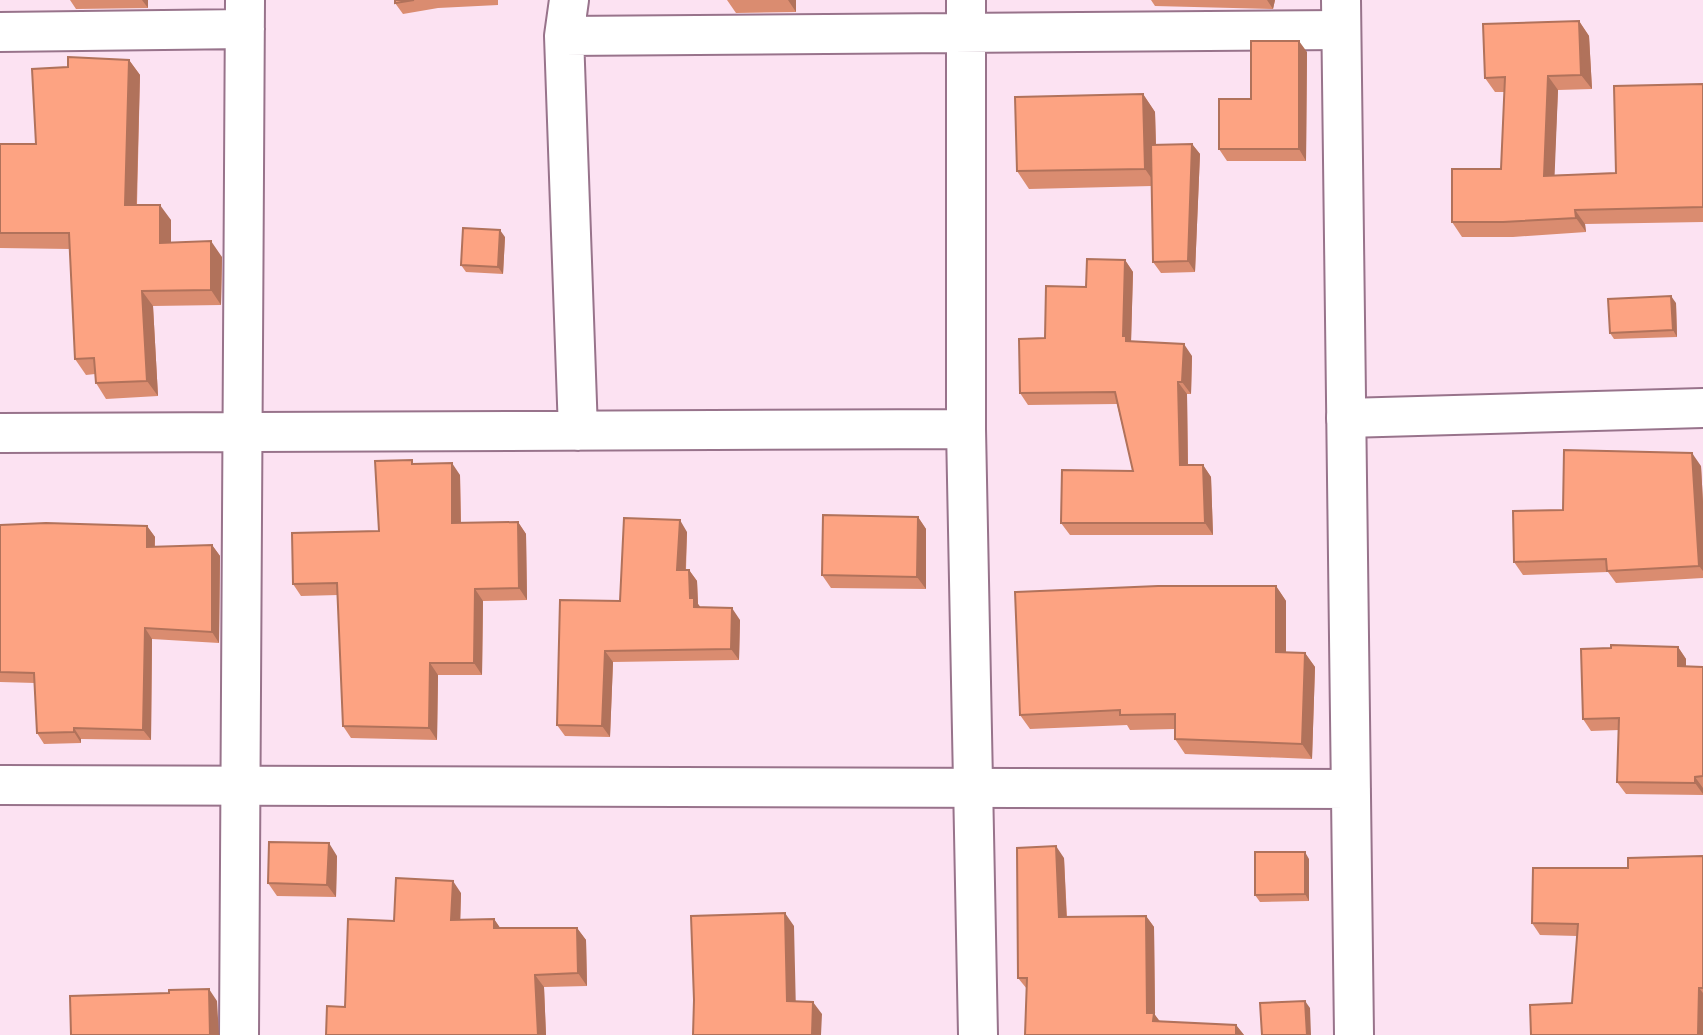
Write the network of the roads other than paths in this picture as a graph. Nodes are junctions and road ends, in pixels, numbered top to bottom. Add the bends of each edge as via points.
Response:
1 (245, 15) edge
2 (1341, 15) edge
3 (966, 16) edge
4 (567, 18) edge
5 (0, 33) edge
6 (1703, 408) edge
7 (1346, 418) junction
8 (966, 429) junction
9 (578, 431) junction
10 (243, 432) junction
11 (0, 433) edge
12 (0, 785) edge
13 (240, 785) junction
14 (975, 789) junction
15 (1350, 789) junction
16 (239, 1035) edge
17 (978, 1035) edge
18 (1354, 1035) edge

1 - 5 street
1 - 10 street
2 - 3 street
2 - 7 street
3 - 4 street
3 - 8 street
4 - 9 street
6 - 7 street
7 - 15 street
8 - 9 street
8 - 14 street
9 - 10 street
10 - 11 street
10 - 13 street
12 - 13 street
13 - 14 street
13 - 16 street
14 - 15 street
14 - 17 street
15 - 18 street

